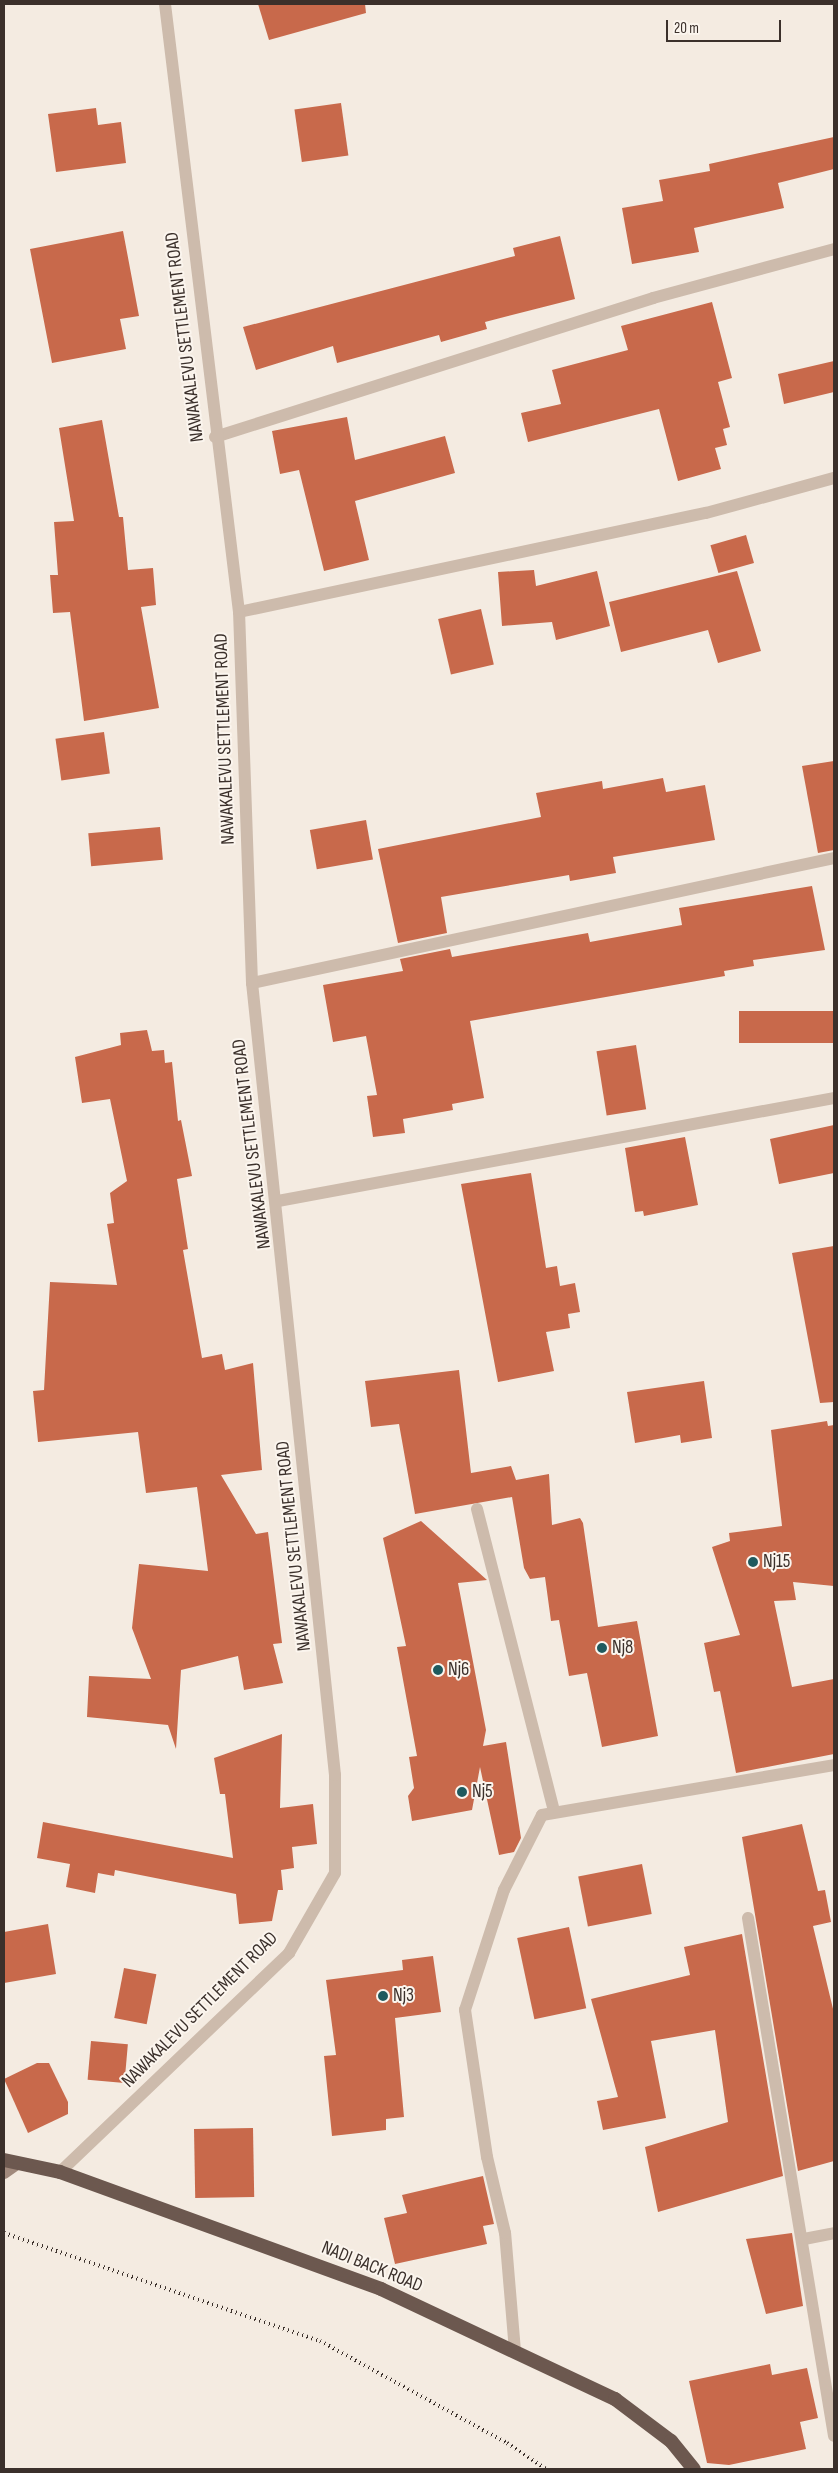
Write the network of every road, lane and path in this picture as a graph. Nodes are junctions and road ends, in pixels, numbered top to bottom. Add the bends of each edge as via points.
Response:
1 (165, 4) edge
2 (834, 249) edge
3 (215, 437) junction
4 (834, 478) edge
5 (239, 612) junction
6 (834, 858) edge
7 (252, 983) junction
8 (834, 1098) edge
9 (278, 1201) junction
10 (477, 1509) dead end
11 (834, 1765) edge
12 (554, 1812) junction
13 (748, 1918) dead end
14 (10, 2162) edge
15 (60, 2172) junction
16 (4, 2173) edge
17 (834, 2233) edge
18 (804, 2239) junction
19 (515, 2351) junction
20 (834, 2436) edge
21 (694, 2469) edge

1 - 3 street, NAWAKALEVU SETTLEMENT ROAD
2 - 3 street via 653,298
3 - 5 street, NAWAKALEVU SETTLEMENT ROAD
4 - 5 street via 706,513
5 - 7 street, NAWAKALEVU SETTLEMENT ROAD
6 - 7 street
7 - 9 street, NAWAKALEVU SETTLEMENT ROAD
8 - 9 street
9 - 15 street, NAWAKALEVU SETTLEMENT ROAD via 335,1775 334,1873 289,1953
10 - 12 street
11 - 12 street
12 - 19 street via 542,1815 504,1890 465,2010 487,2157 505,2233
13 - 18 street
14 - 15 highway, NADI BACK ROAD
14 - 16 main road
15 - 19 highway, NADI BACK ROAD via 381,2288
17 - 18 street
18 - 20 street
19 - 21 highway, NADI BACK ROAD via 614,2400 671,2441

